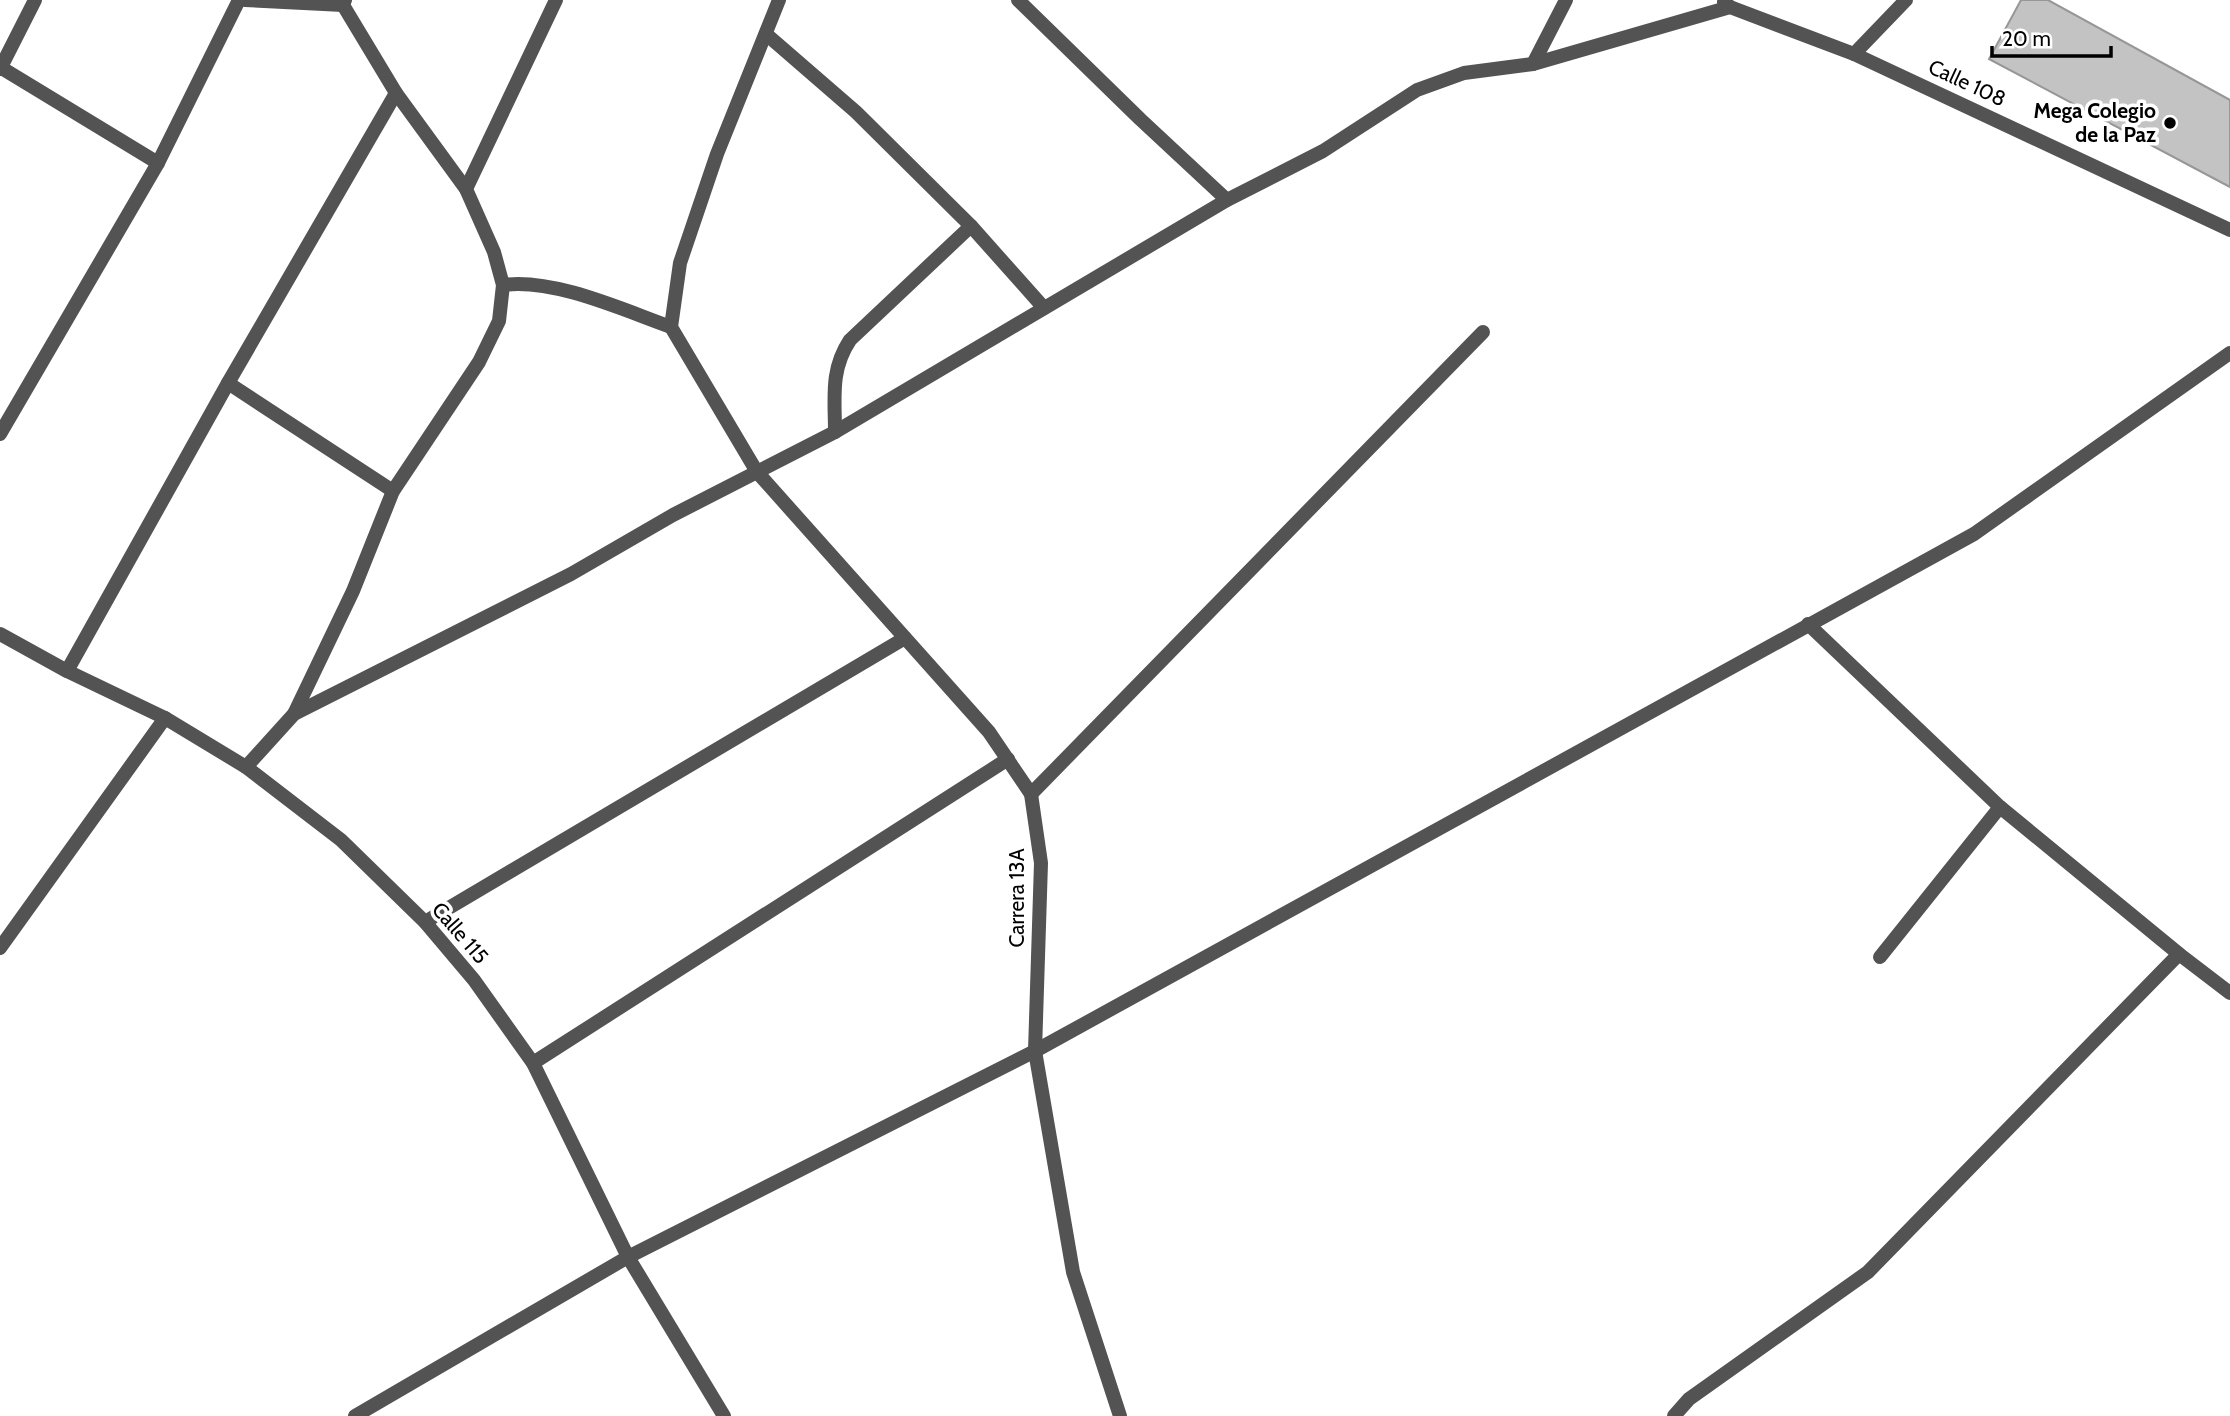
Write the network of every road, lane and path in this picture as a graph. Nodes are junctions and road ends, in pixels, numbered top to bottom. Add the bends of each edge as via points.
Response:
1 (35, 0) edge
2 (239, 0) edge
3 (246, 0) edge
4 (556, 0) edge
5 (779, 0) edge
6 (1018, 0) edge
7 (1566, 0) edge
8 (1906, 0) edge
9 (343, 2) edge
10 (1726, 4) edge
11 (766, 34) junction
12 (1854, 54) junction
13 (1533, 64) junction
14 (0, 68) edge
15 (396, 93) junction
16 (158, 163) junction
17 (466, 189) junction
18 (1227, 200) junction
19 (971, 226) junction
20 (2230, 230) edge
21 (503, 285) junction
22 (1044, 308) junction
23 (671, 327) junction
24 (1483, 332) dead end
25 (2230, 353) edge
26 (228, 383) junction
27 (835, 432) junction
28 (0, 434) edge
29 (757, 472) junction
30 (393, 491) junction
31 (1808, 624) junction
32 (0, 634) edge
33 (905, 638) junction
34 (67, 671) junction
35 (294, 714) junction
36 (165, 718) junction
37 (1008, 759) junction
38 (246, 767) junction
39 (1031, 794) junction
40 (2000, 807) junction
41 (425, 922) junction
42 (0, 948) edge
43 (2179, 954) junction
44 (1880, 957) dead end
45 (2230, 993) edge
46 (1035, 1051) junction
47 (533, 1063) junction
48 (628, 1257) junction
49 (355, 1416) edge
50 (724, 1416) edge
51 (1120, 1416) edge
52 (1674, 1416) edge

1 - 14 street
2 - 16 street
3 - 9 street
4 - 17 street
5 - 11 street
6 - 18 street
7 - 13 street
8 - 12 street
9 - 15 street
10 - 12 street, Calle 108
10 - 13 street
11 - 19 street via 856,112
11 - 23 street via 680,262
12 - 20 street, Calle 108
13 - 18 street via 1464,73 1417,90 1323,150
14 - 16 street
15 - 17 street
15 - 26 street
16 - 28 street
17 - 21 street
18 - 22 street
19 - 22 street
19 - 27 street via 850,340 835,373
21 - 23 street via 553,286
21 - 30 street via 499,321 479,362
22 - 27 street
23 - 29 street, Carrera 13A
24 - 39 street
25 - 31 street via 1975,534
26 - 30 street
26 - 34 street
27 - 29 street
29 - 33 street, Carrera 13A
29 - 35 street via 571,574
30 - 35 street via 353,591
31 - 40 street
31 - 46 street
32 - 34 street, Calle 115
33 - 37 street, Carrera 13A
33 - 41 street
34 - 36 street, Calle 115
35 - 38 street
36 - 38 street, Calle 115
36 - 42 street
37 - 39 street, Carrera 13A
37 - 47 street
38 - 41 street, Calle 115 via 341,840
39 - 46 street, Carrera 13A via 1041,863
40 - 43 street
40 - 44 street
41 - 47 street, Calle 115 via 474,980
43 - 45 street
43 - 52 street via 1868,1272 1689,1399
46 - 48 street
46 - 51 street, Carrera 13A via 1073,1272
47 - 48 street, Calle 115
48 - 49 street
48 - 50 street, Calle 115

